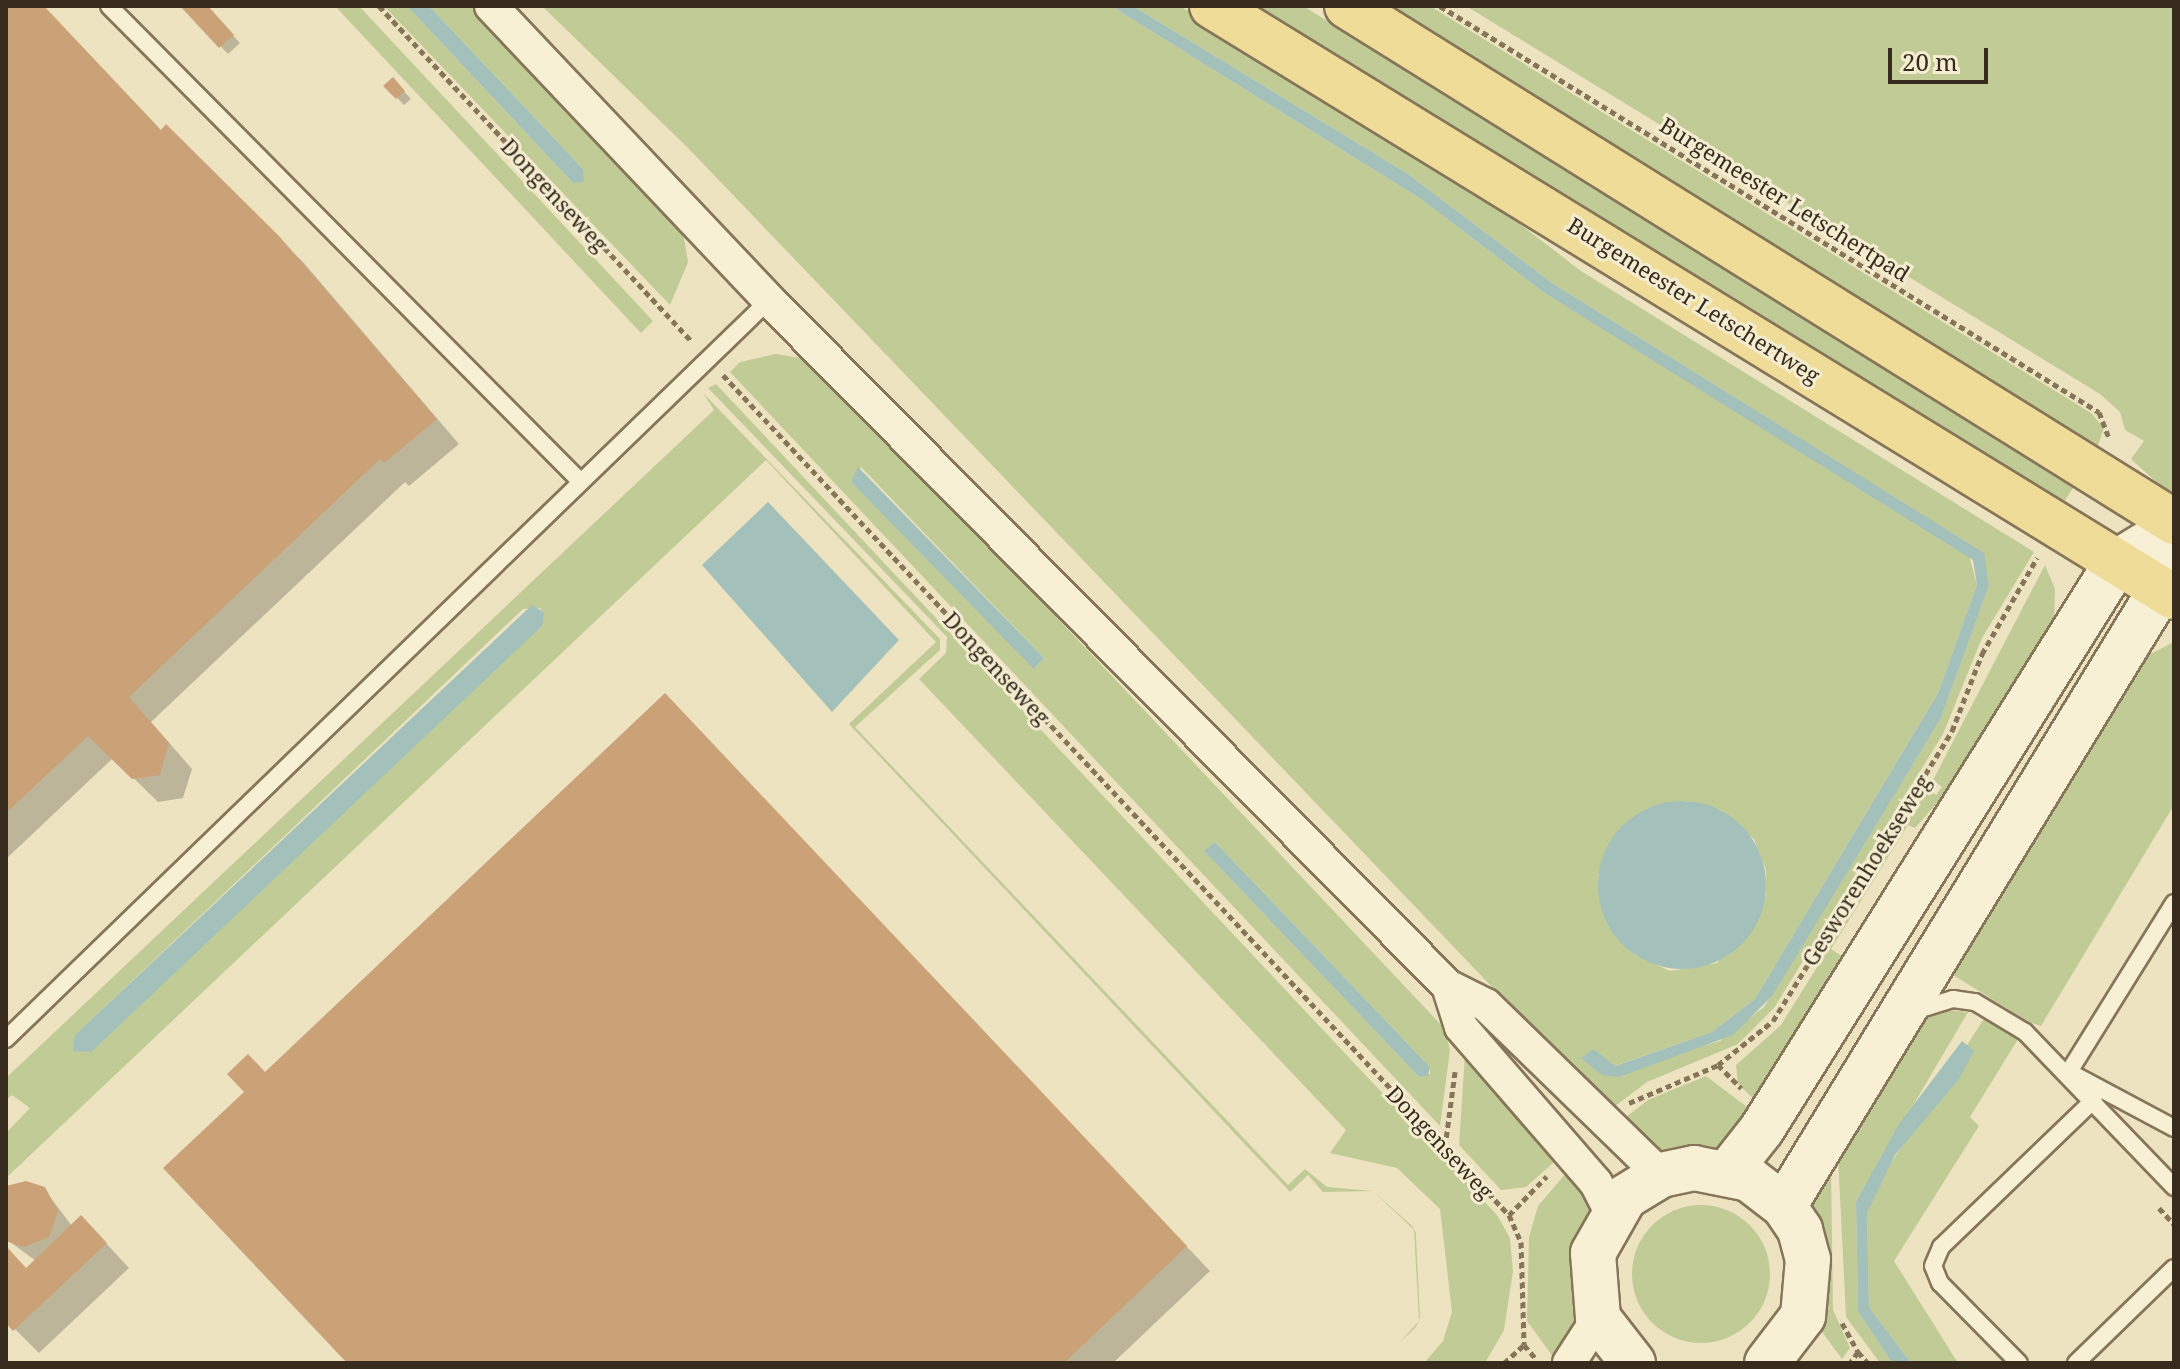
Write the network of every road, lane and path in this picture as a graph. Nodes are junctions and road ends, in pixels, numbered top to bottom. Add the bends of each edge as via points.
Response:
1 (109, 6) edge
2 (379, 6) edge
3 (491, 6) edge
4 (1212, 6) edge
5 (1347, 6) edge
6 (1440, 6) edge
7 (769, 300) junction
8 (708, 359) junction
9 (2093, 468) junction
10 (580, 481) junction
11 (2174, 524) edge
12 (2058, 526) junction
13 (2174, 541) edge
14 (2117, 562) junction
15 (2168, 593) edge
16 (2174, 903) edge
17 (1448, 986) junction
18 (1895, 1021) junction
19 (1461, 1027) junction
20 (6, 1039) edge
21 (2069, 1072) junction
22 (2094, 1100) junction
23 (1603, 1124) junction
24 (2174, 1128) edge
25 (1445, 1147) junction
26 (1570, 1152) junction
27 (1729, 1171) junction
28 (1661, 1175) junction
29 (2174, 1187) edge
30 (1784, 1206) junction
31 (1611, 1213) junction
32 (1509, 1215) junction
33 (2174, 1268) edge
34 (1598, 1318) junction
35 (1524, 1345) junction
36 (1858, 1352) dead end
37 (1790, 1356) edge
38 (1504, 1363) edge
39 (1540, 1363) edge
40 (1569, 1363) edge
41 (1633, 1363) edge
42 (1868, 1363) edge
43 (2019, 1363) edge
44 (2076, 1363) edge

1 - 10 lane
2 - 8 path, Dongenseweg
3 - 7 street
4 - 12 main road, Burgemeester Letschertweg
5 - 9 main road
6 - 9 path, Burgemeester Letschertpad via 2099,412 2109,425
7 - 8 lane
7 - 17 street
8 - 10 lane
8 - 25 path, Dongenseweg
9 - 11 main road
10 - 20 lane
11 - 14 street
12 - 14 main road, Burgemeester Letschertweg
12 - 23 path, Gesworenhoekseweg via 1993,632 1952,731 1773,1021 1718,1065 1641,1094
13 - 15 street
14 - 15 main road, Burgemeester Letschertweg
14 - 27 street via 1762,1129
15 - 18 street
16 - 21 lane
17 - 19 street
17 - 23 street via 1486,1005
18 - 21 lane via 1953,999 1975,1002 2025,1032
18 - 30 street
19 - 25 path
19 - 26 street
21 - 22 lane
21 - 24 lane
22 - 29 lane
22 - 43 lane via 1941,1247 1933,1266
23 - 28 street
25 - 32 path, Dongenseweg
26 - 31 street
26 - 32 path
27 - 28 street
27 - 30 street
28 - 31 street
30 - 37 street via 1800,1230 1809,1273
31 - 34 street via 1593,1253
32 - 35 path, Dongenseweg via 1521,1242
33 - 44 lane
34 - 40 street
34 - 41 street
35 - 38 path
35 - 39 path
36 - 42 path

